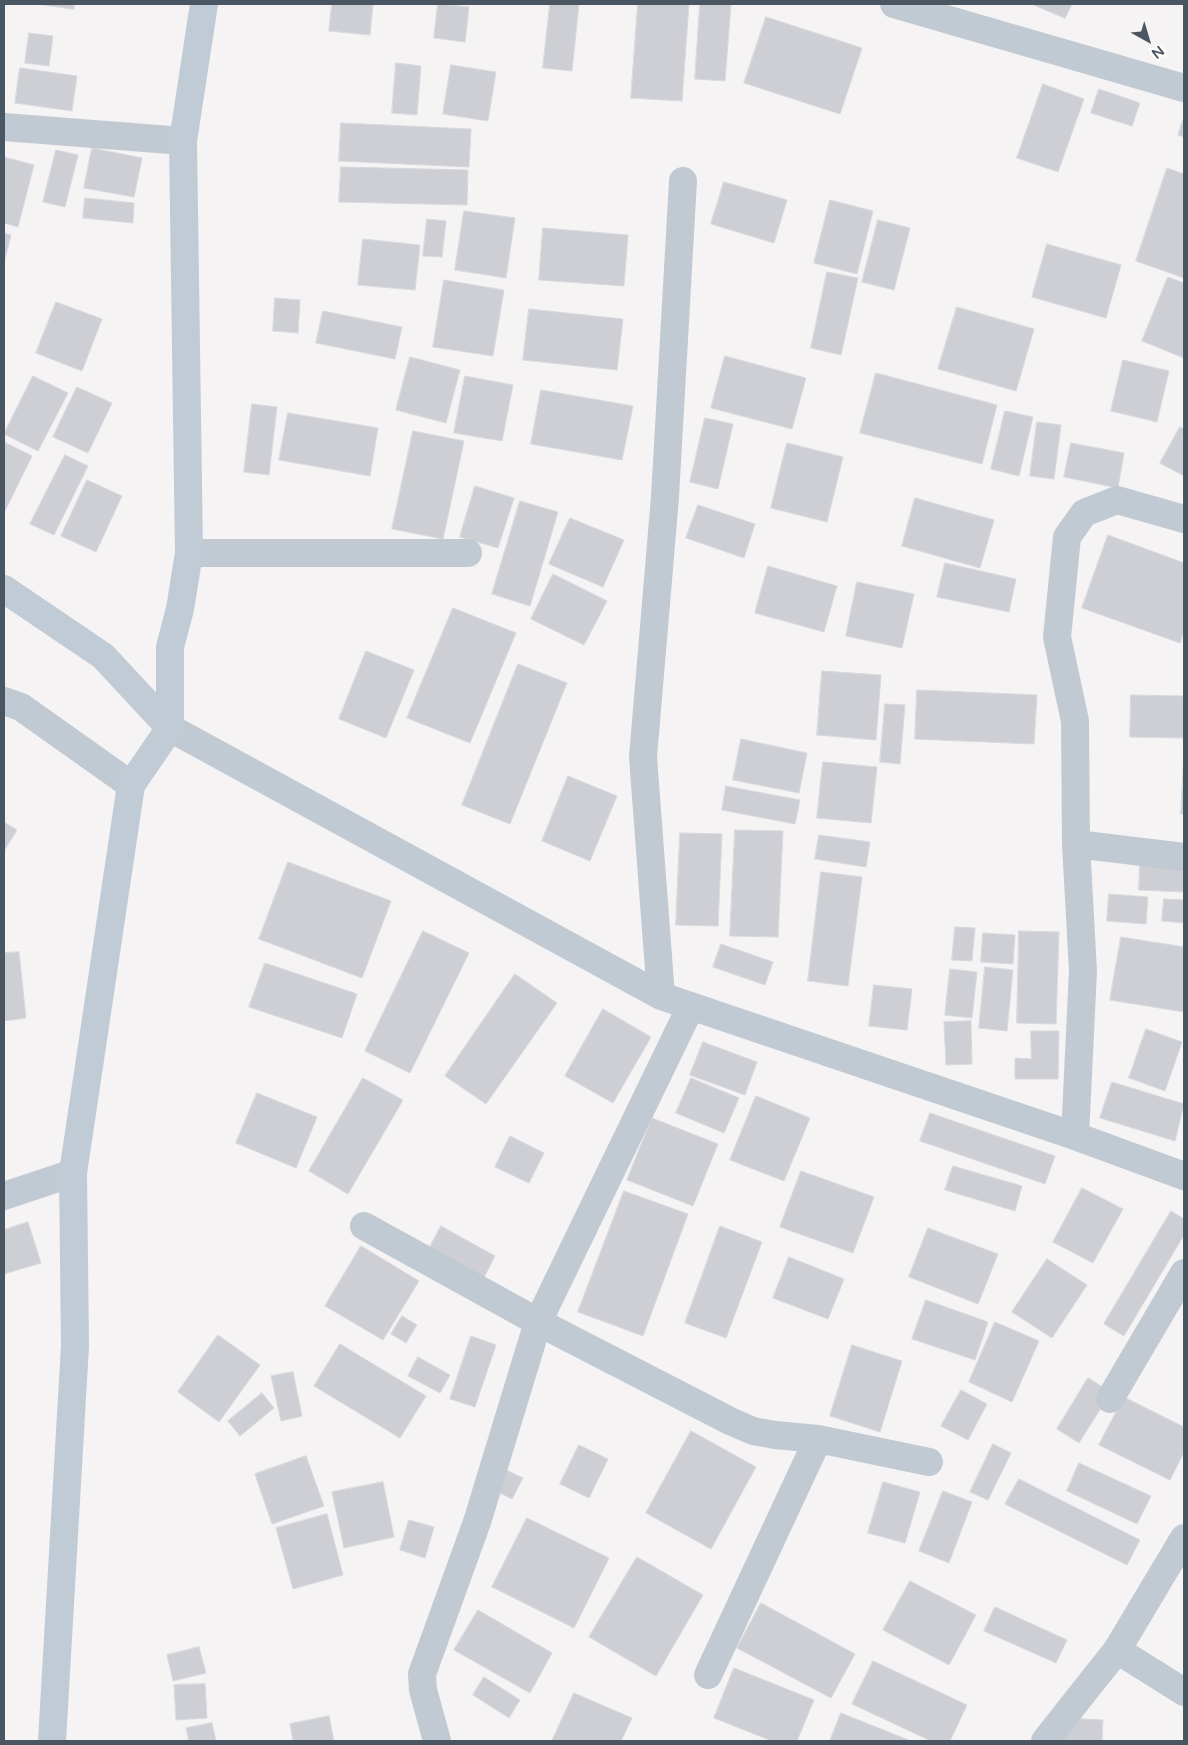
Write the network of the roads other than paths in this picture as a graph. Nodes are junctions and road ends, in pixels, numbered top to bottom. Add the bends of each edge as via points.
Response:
1 (204, 4) edge
2 (894, 4) edge
3 (1184, 88) edge
4 (4, 126) edge
5 (183, 141) junction
6 (683, 181) dead end
7 (1184, 519) edge
8 (189, 552) junction
9 (468, 553) dead end
10 (4, 589) edge
11 (4, 701) edge
12 (170, 728) junction
13 (131, 785) junction
14 (1076, 844) junction
15 (1184, 857) edge
16 (661, 996) junction
17 (691, 1006) junction
18 (1075, 1136) junction
19 (73, 1173) junction
20 (1184, 1176) edge
21 (4, 1196) edge
22 (364, 1226) dead end
23 (1184, 1273) edge
24 (538, 1322) junction
25 (1110, 1399) dead end
26 (818, 1439) junction
27 (929, 1462) dead end
28 (1184, 1538) edge
29 (1117, 1650) junction
30 (708, 1675) dead end
31 (1184, 1692) edge
32 (52, 1741) edge
33 (437, 1741) edge
34 (1045, 1741) edge

1 - 5 street
2 - 3 street
4 - 5 street
5 - 8 street
6 - 16 street via 665,497 643,757
7 - 14 street via 1117,500 1084,514 1067,537 1056,637 1075,722
8 - 9 street
8 - 12 street via 170,647
10 - 12 street via 103,656
11 - 13 street via 20,707
12 - 13 street
12 - 16 street
13 - 19 street
14 - 15 street
14 - 18 street via 1083,971
16 - 17 street
17 - 18 street
17 - 24 street
18 - 20 street
19 - 21 street
19 - 32 street via 75,1346
22 - 24 street
23 - 25 street
24 - 26 street via 730,1421 754,1431
24 - 33 street via 477,1522 422,1674 422,1690
26 - 27 street
26 - 30 street
28 - 29 street
29 - 31 street
29 - 34 street

